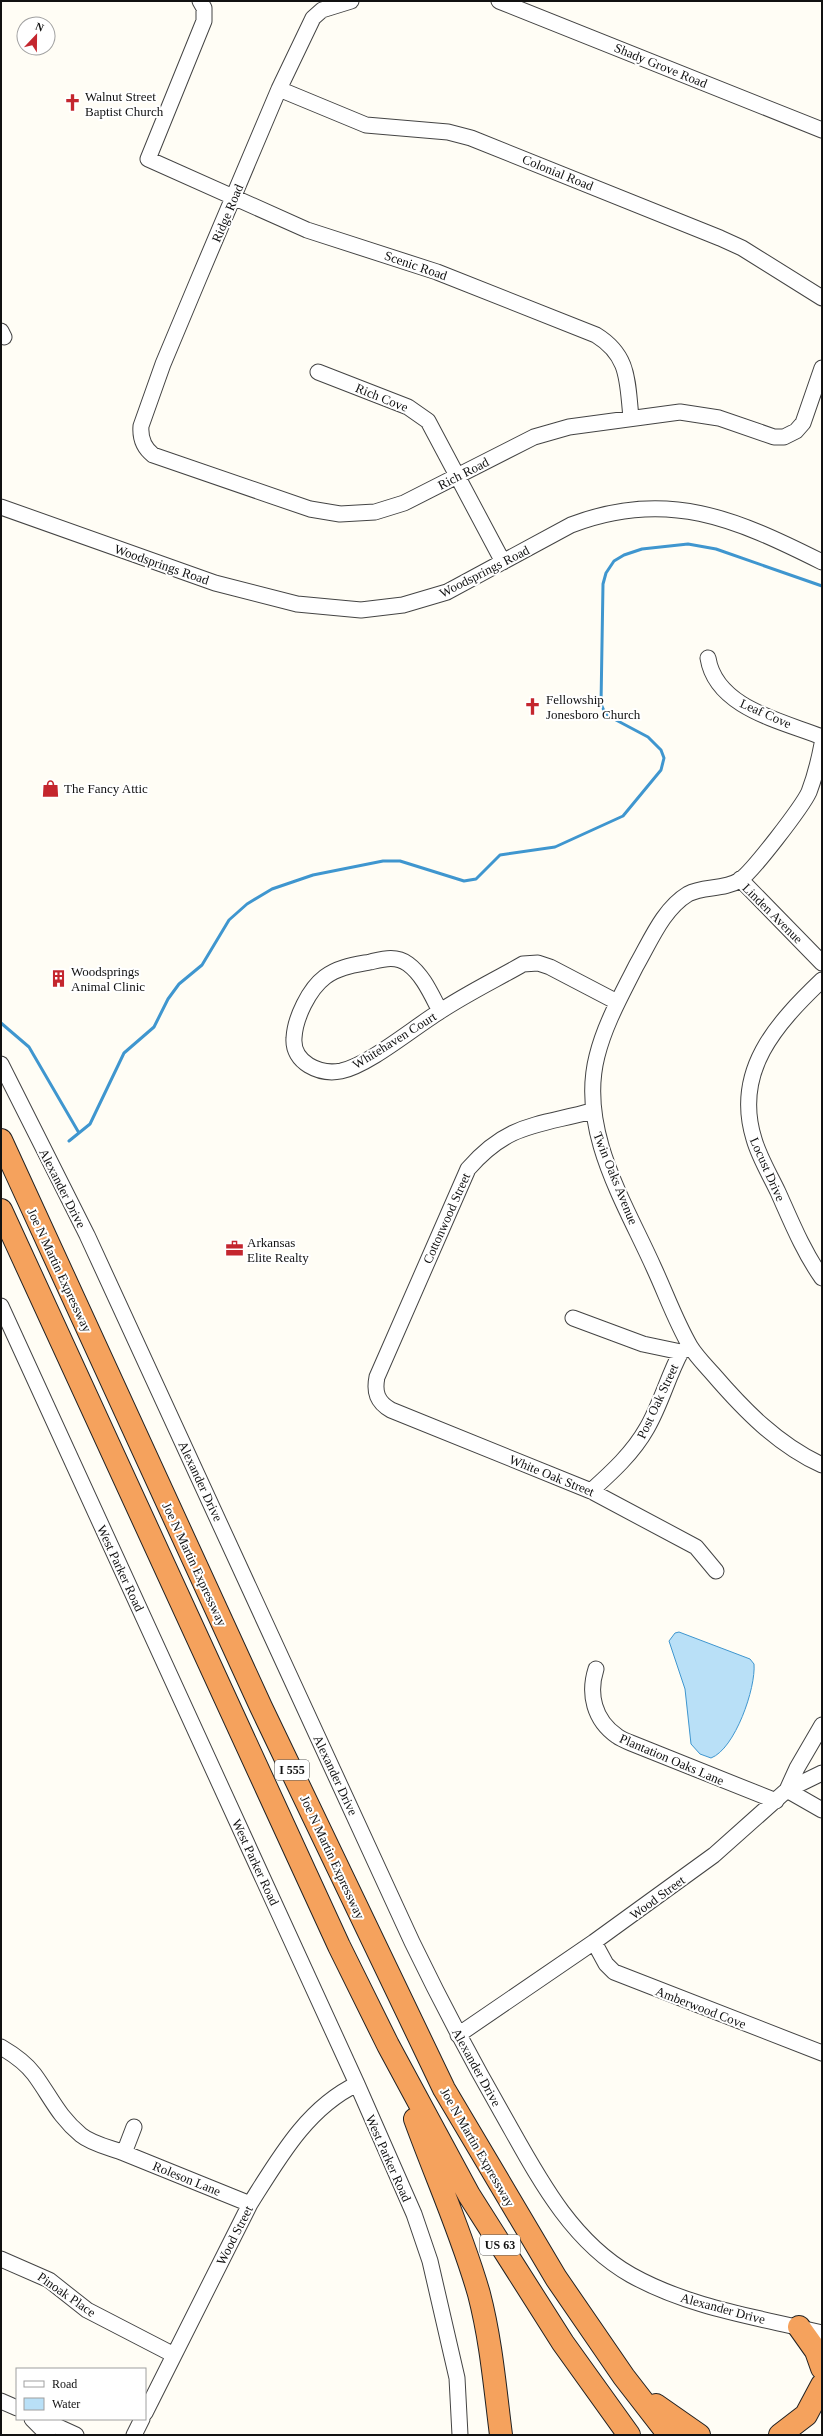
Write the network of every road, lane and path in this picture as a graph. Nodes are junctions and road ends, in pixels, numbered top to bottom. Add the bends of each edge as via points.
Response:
1 (200, 1) edge
2 (499, 1) edge
3 (347, 2) edge
4 (279, 89) junction
5 (822, 130) edge
6 (234, 198) junction
7 (822, 298) edge
8 (822, 368) edge
9 (318, 372) dead end
10 (631, 417) junction
11 (144, 444) joint
12 (458, 476) junction
13 (1, 507) edge
14 (818, 560) edge
15 (503, 562) junction
16 (708, 658) dead end
17 (822, 737) edge
18 (822, 744) edge
19 (740, 880) junction
20 (822, 963) edge
21 (822, 980) edge
22 (617, 1002) junction
23 (440, 1011) junction
24 (1, 1064) edge
25 (592, 1111) junction
26 (1, 1140) edge
27 (1, 1210) edge
28 (822, 1278) edge
29 (1, 1306) edge
30 (573, 1318) dead end
31 (686, 1349) junction
32 (378, 1397) joint
33 (822, 1465) edge
34 (591, 1491) junction
35 (716, 1570) dead end
36 (596, 1669) dead end
37 (822, 1725) edge
38 (804, 1757) junction
39 (822, 1766) edge
40 (822, 1773) edge
41 (787, 1790) junction
42 (776, 1801) junction
43 (822, 1810) edge
44 (594, 1942) junction
45 (458, 2035) junction
46 (388, 2045) junction
47 (1, 2047) edge
48 (822, 2053) edge
49 (357, 2084) junction
50 (134, 2127) dead end
51 (124, 2153) junction
52 (250, 2204) junction
53 (1, 2259) edge
54 (799, 2327) junction
55 (822, 2333) edge
56 (174, 2355) junction
57 (822, 2368) edge
58 (624, 2377) junction
59 (822, 2385) edge
60 (1, 2401) edge
61 (16, 2408) edge
62 (146, 2411) edge
63 (33, 2420) edge
64 (43, 2420) edge
65 (142, 2420) edge
66 (48, 2435) edge
67 (76, 2435) edge
68 (134, 2435) edge
69 (460, 2435) edge
70 (501, 2435) edge
71 (630, 2435) edge
72 (669, 2435) edge
73 (699, 2435) edge
74 (780, 2435) edge

1 - 6 street, Scenic Road via 204,8 204,21 148,159
2 - 5 street, Shady Grove Road
3 - 4 street, Ridge Road via 322,10 313,18
4 - 6 street, Ridge Road
4 - 7 street, Colonial Road via 366,124 448,132 471,138 742,248
6 - 10 street, Scenic Road via 307,230 437,272 596,335 615,350 623,363
6 - 11 street, Ridge Road via 163,364 141,426
8 - 10 street, Rich Road via 803,423 791,434 774,437 719,418 690,412
9 - 12 street, Rich Cove via 419,413 434,431
10 - 12 street, Rich Road via 570,427 534,437
11 - 12 street, Rich Road via 148,451 159,458 310,509 340,514 375,512 394,507
12 - 15 street, Rich Cove
13 - 15 street, Woodsprings Road via 215,583 297,604 332,609 360,610 410,602 447,592
14 - 15 street, Woodsprings Road via 760,531 712,514 686,510 625,510 571,525
16 - 17 street, Leaf Cove via 720,685 735,700
18 - 19 street, Twin Oaks Avenue via 816,773 808,794 762,856
19 - 20 street, Linden Avenue
19 - 22 street, Twin Oaks Avenue via 722,887 690,893 678,902 652,937
21 - 28 street, Locust Drive via 790,1011 762,1052 751,1079 748,1108 754,1141 807,1255
22 - 23 street, Whitehaven Court via 559,970 538,963 523,964
22 - 25 street, Twin Oaks Avenue via 596,1059
23 - 23 street, Whitehaven Court via 347,1070 331,1073 319,1071 308,1065 295,1050 297,1023 312,990 337,969 397,958 419,974
24 - 45 street, Alexander Drive via 87,1235 412,1942
25 - 31 street, Twin Oaks Avenue via 597,1134 616,1183
25 - 32 street, Cottonwood Street via 519,1128 500,1138 468,1169 377,1377 375,1387
26 - 58 highway, Joe N Martin Expressway / I 555 via 261,1707 444,2089 556,2278
27 - 46 highway, I 555 via 333,1932
29 - 49 street, West Parker Road
30 - 31 street via 643,1344
31 - 33 street, Twin Oaks Avenue via 761,1424 792,1449
31 - 34 street, Post Oak Street via 643,1434 625,1458
32 - 34 street, White Oak Street via 382,1404 391,1410
34 - 35 street, White Oak Street via 696,1547
36 - 42 street, Plantation Oaks Lane via 592,1689 596,1709 603,1724 616,1736
37 - 38 street, Wood Street
38 - 39 street
38 - 41 street, Wood Street
40 - 41 street
41 - 42 street, Wood Street
41 - 43 street
42 - 44 street, Wood Street via 714,1855
44 - 45 street, Wood Street
44 - 48 street, Amberwood Cove via 606,1964 614,1972
45 - 54 street, Alexander Drive via 557,2207 579,2233 602,2254 630,2275 685,2300
46 - 70 highway, US 63 via 477,2288 491,2355
46 - 71 highway, US 63 via 468,2195 514,2270
47 - 51 street, Roleson Lane via 19,2058 34,2073 51,2103 72,2127 83,2136
49 - 52 street, Wood Street via 334,2097 309,2120 285,2150
49 - 69 street, West Parker Road via 414,2214 430,2261 457,2378
50 - 51 street
51 - 52 street, Roleson Lane
52 - 56 street, Wood Street
53 - 56 street, Pinoak Place via 50,2280 86,2310
54 - 55 street, Alexander Drive
54 - 57 highway via 816,2351
56 - 62 street, Wood Street
58 - 72 highway, Joe N Martin Expressway
58 - 73 highway via 665,2413
59 - 74 highway via 806,2415
60 - 61 street
63 - 66 street
64 - 67 street
65 - 68 street

